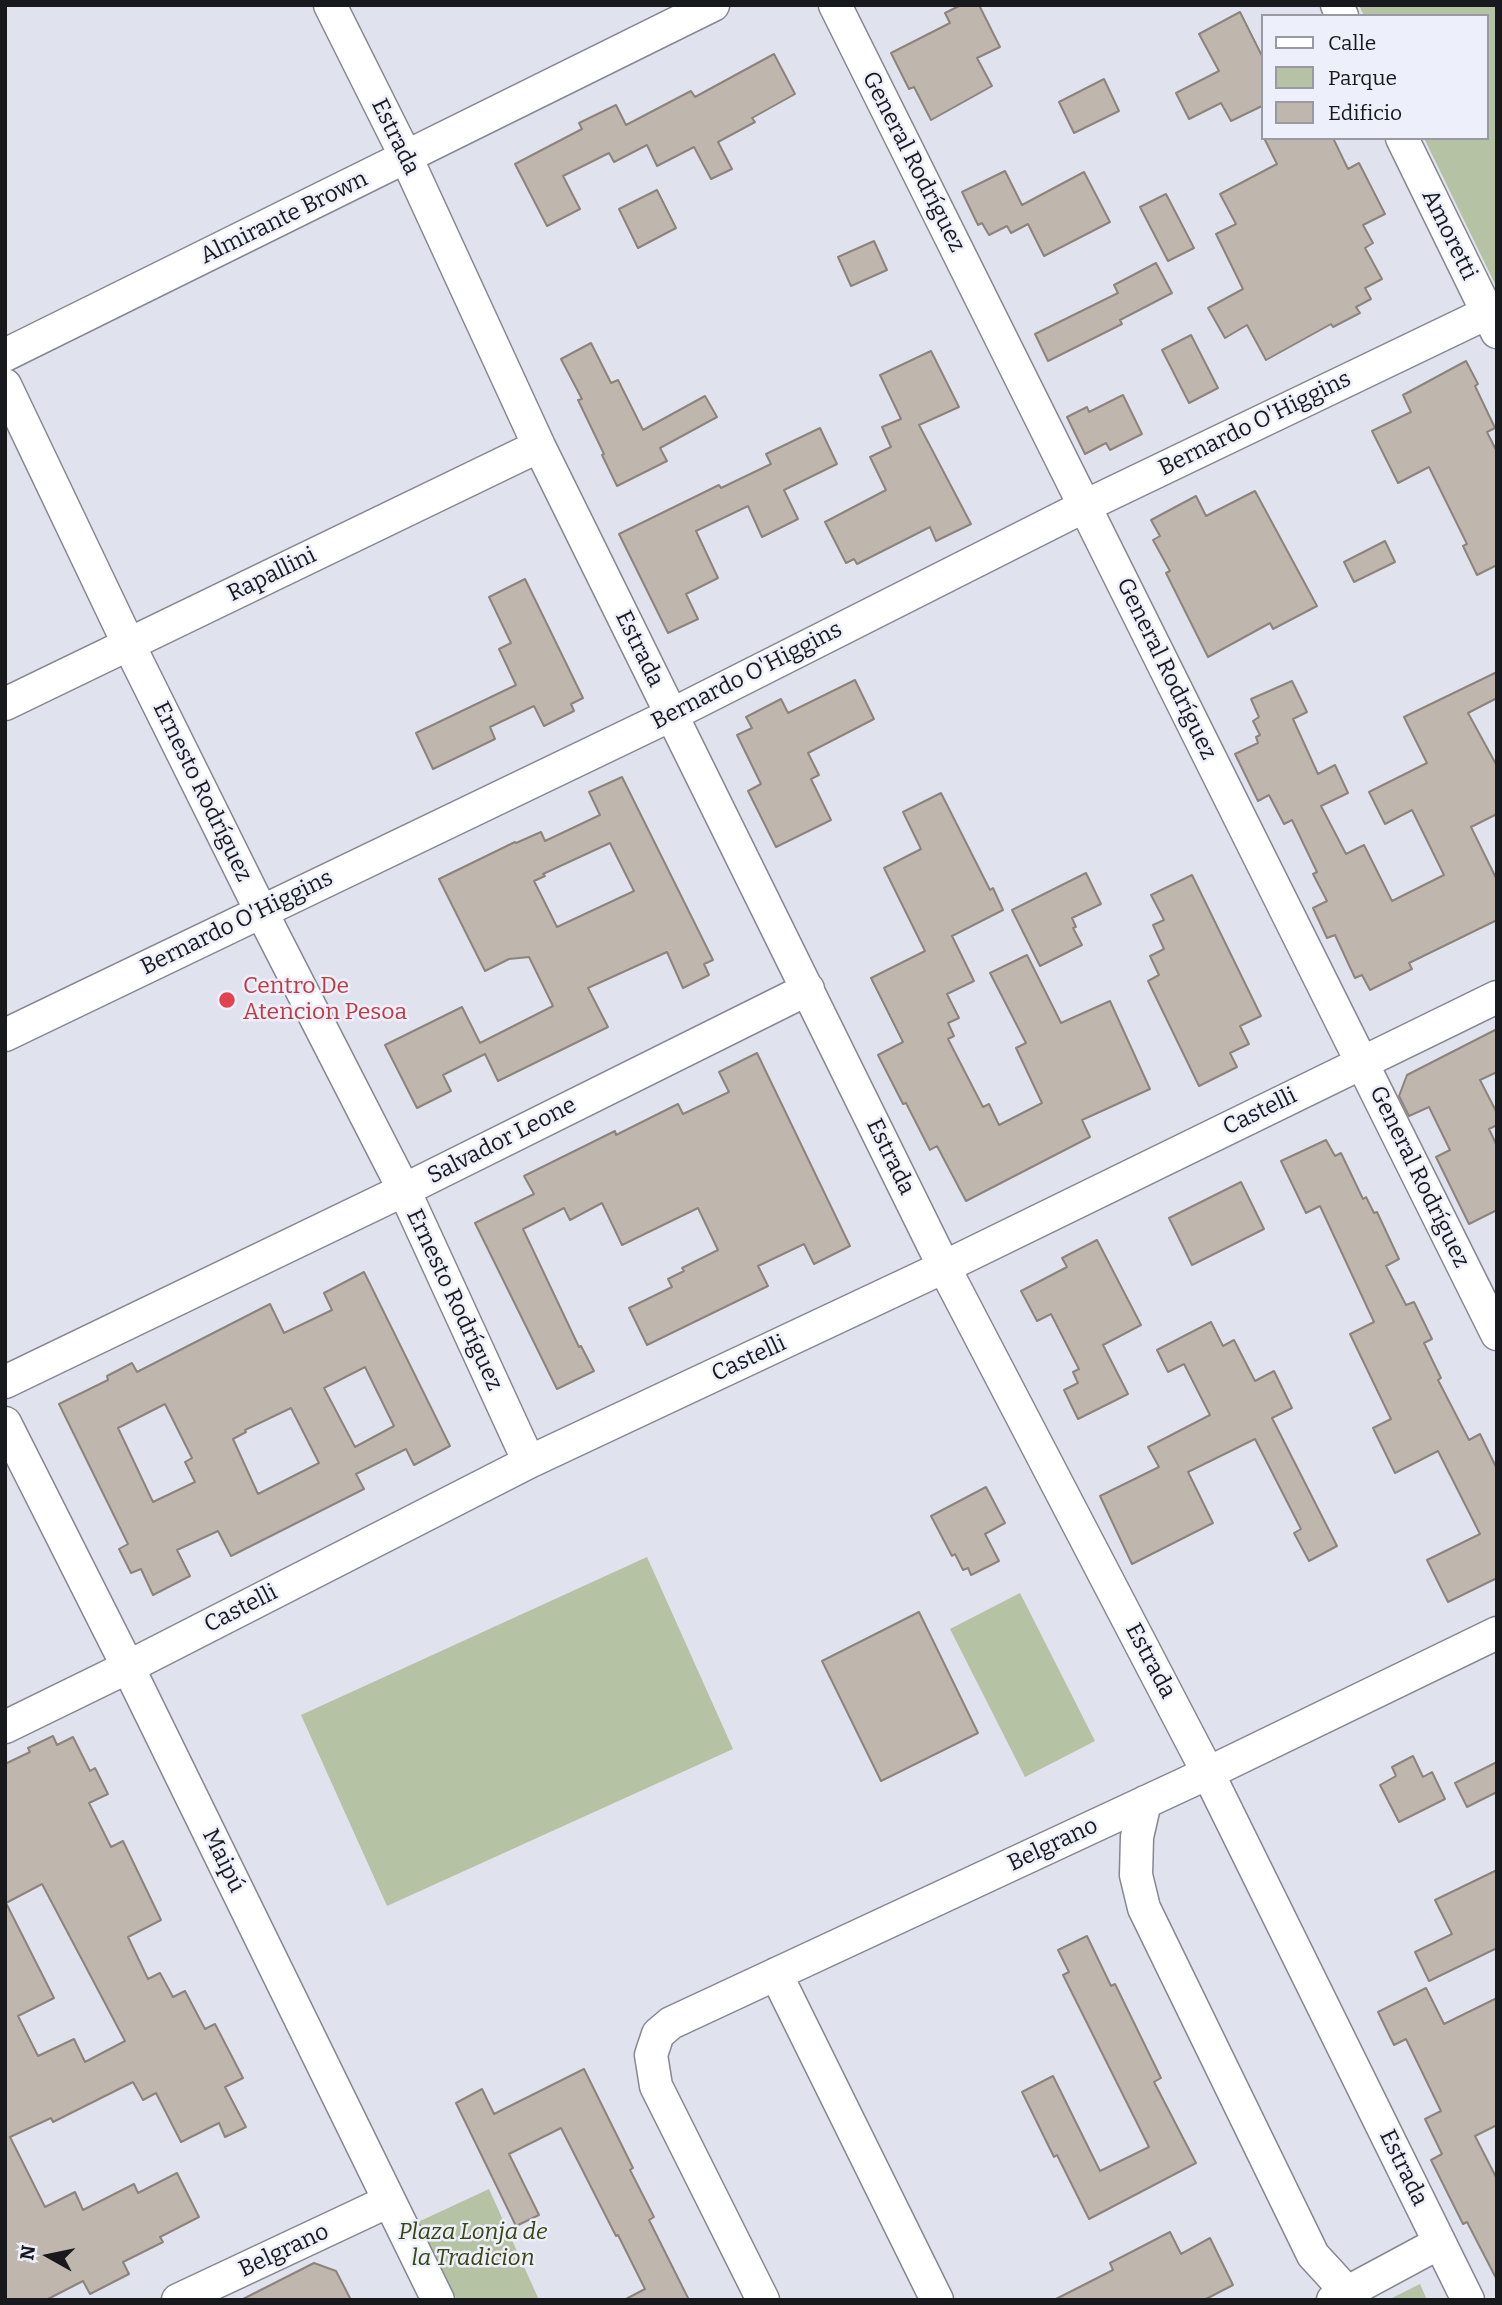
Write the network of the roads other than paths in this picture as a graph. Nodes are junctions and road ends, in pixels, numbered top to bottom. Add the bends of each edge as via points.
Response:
1 (330, 5) edge
2 (713, 5) edge
3 (835, 5) edge
4 (1403, 140) edge
5 (406, 157) junction
6 (1492, 322) edge
7 (5, 355) edge
8 (5, 385) edge
9 (539, 446) junction
10 (1085, 506) junction
11 (129, 645) junction
12 (5, 704) edge
13 (671, 715) junction
14 (261, 911) junction
15 (808, 989) junction
16 (1497, 997) edge
17 (5, 1035) edge
18 (1362, 1062) junction
19 (404, 1190) junction
20 (944, 1267) junction
21 (1497, 1334) edge
22 (5, 1382) edge
23 (5, 1423) edge
24 (529, 1462) junction
25 (1497, 1633) edge
26 (128, 1667) junction
27 (5, 1727) edge
28 (1208, 1773) junction
29 (1145, 1802) junction
30 (776, 1974) junction
31 (389, 2202) junction
32 (1439, 2243) junction
33 (1340, 2296) edge
34 (178, 2300) edge
35 (439, 2300) edge
36 (763, 2300) edge
37 (937, 2300) edge
38 (1468, 2300) edge

1 - 5 street, Estrada
2 - 5 street, Almirante Brown
3 - 10 street, General Rodríguez
4 - 6 street, Amoretti
5 - 7 street, Almirante Brown
5 - 9 street, Estrada
6 - 10 street, Bernardo O'Higgins
8 - 11 street, Ernesto Rodríguez
9 - 11 street, Rapallini
9 - 13 street, Estrada
10 - 13 street, Bernardo O'Higgins
10 - 18 street, General Rodríguez
11 - 12 street, Rapallini
11 - 14 street, Ernesto Rodríguez
13 - 14 street, Bernardo O'Higgins
13 - 15 street, Estrada
14 - 17 street, Bernardo O'Higgins
14 - 19 street, Ernesto Rodríguez
15 - 19 street, Salvador Leone
15 - 20 street, Estrada
16 - 18 street, Castelli
18 - 20 street, Castelli
18 - 21 street, General Rodríguez
19 - 22 street, Salvador Leone
19 - 24 street, Ernesto Rodríguez
20 - 24 street, Castelli
20 - 28 street, Estrada
23 - 26 street, Maipú
24 - 26 street, Castelli
25 - 28 street, Belgrano
26 - 27 street, Castelli
26 - 31 street, Maipú
28 - 29 street, Belgrano
28 - 32 street, Estrada
29 - 30 street, Belgrano
29 - 33 street via 1136,1837 1136,1875 1144,1908 1312,2255
30 - 36 street, Belgrano via 671,2023 658,2034 651,2055 656,2086
30 - 37 street
31 - 34 street, Belgrano
31 - 35 street, Maipú
32 - 33 street
32 - 38 street, Estrada

